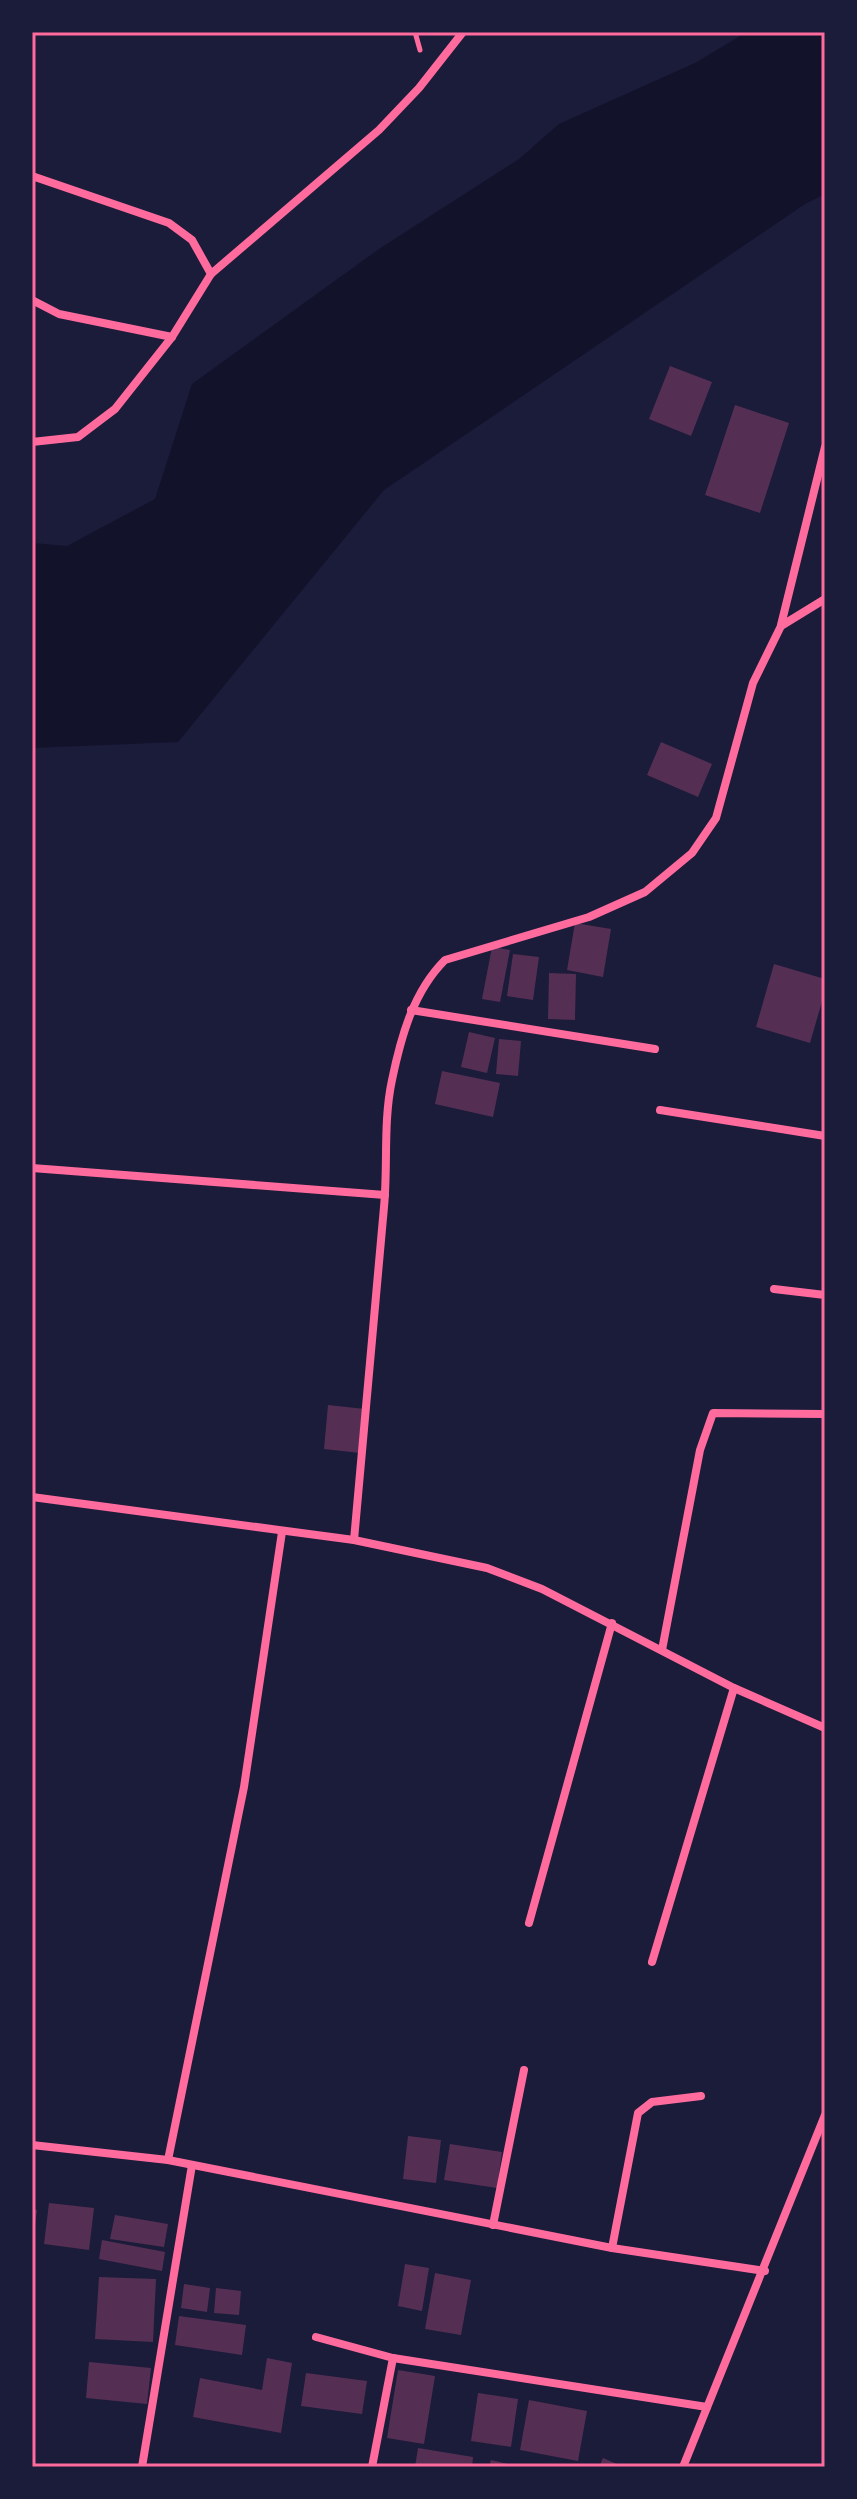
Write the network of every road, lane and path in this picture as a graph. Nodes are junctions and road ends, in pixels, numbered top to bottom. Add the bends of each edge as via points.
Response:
1 (463, 32) edge
2 (32, 176) edge
3 (211, 274) junction
4 (32, 300) edge
5 (172, 337) junction
6 (32, 442) edge
7 (825, 447) edge
8 (825, 599) edge
9 (781, 626) junction
10 (411, 1010) junction
11 (655, 1049) dead end
12 (660, 1110) dead end
13 (825, 1136) edge
14 (32, 1168) edge
15 (385, 1195) junction
16 (774, 1289) dead end
17 (825, 1295) edge
18 (825, 1414) edge
19 (32, 1497) edge
20 (282, 1532) junction
21 (354, 1540) junction
22 (612, 1623) junction
23 (662, 1650) junction
24 (734, 1688) junction
25 (825, 1728) edge
26 (529, 1923) dead end
27 (652, 1962) dead end
28 (524, 2070) dead end
29 (701, 2096) dead end
30 (825, 2115) edge
31 (32, 2145) edge
32 (168, 2160) junction
33 (192, 2165) junction
34 (493, 2225) junction
35 (612, 2248) junction
36 (765, 2271) junction
37 (316, 2337) dead end
38 (393, 2358) junction
39 (707, 2407) junction
40 (142, 2467) edge
41 (372, 2467) edge
42 (683, 2467) edge

1 - 3 street via 379,130
2 - 3 street via 169,223 192,240
3 - 5 street
4 - 5 street via 59,314
5 - 6 street via 94,428 78,437
7 - 9 street
8 - 9 street
9 - 10 street via 753,683 716,818 692,853 645,892 589,917 445,960 429,976
10 - 11 street
10 - 15 street via 386,1117
12 - 13 street
14 - 15 street
15 - 21 street
16 - 17 street
18 - 23 street via 725,1410 709,1418
19 - 20 street
20 - 21 street
20 - 32 street via 244,1787
21 - 22 street via 487,1568
22 - 23 street
22 - 26 street
23 - 24 street
24 - 25 street
24 - 27 street
28 - 34 street
29 - 35 street via 652,2102 638,2113
30 - 36 street
31 - 32 street
32 - 33 street
33 - 34 street
33 - 40 street
34 - 35 street
35 - 36 street
36 - 39 street
37 - 38 street
38 - 39 street
38 - 41 street
39 - 42 street

